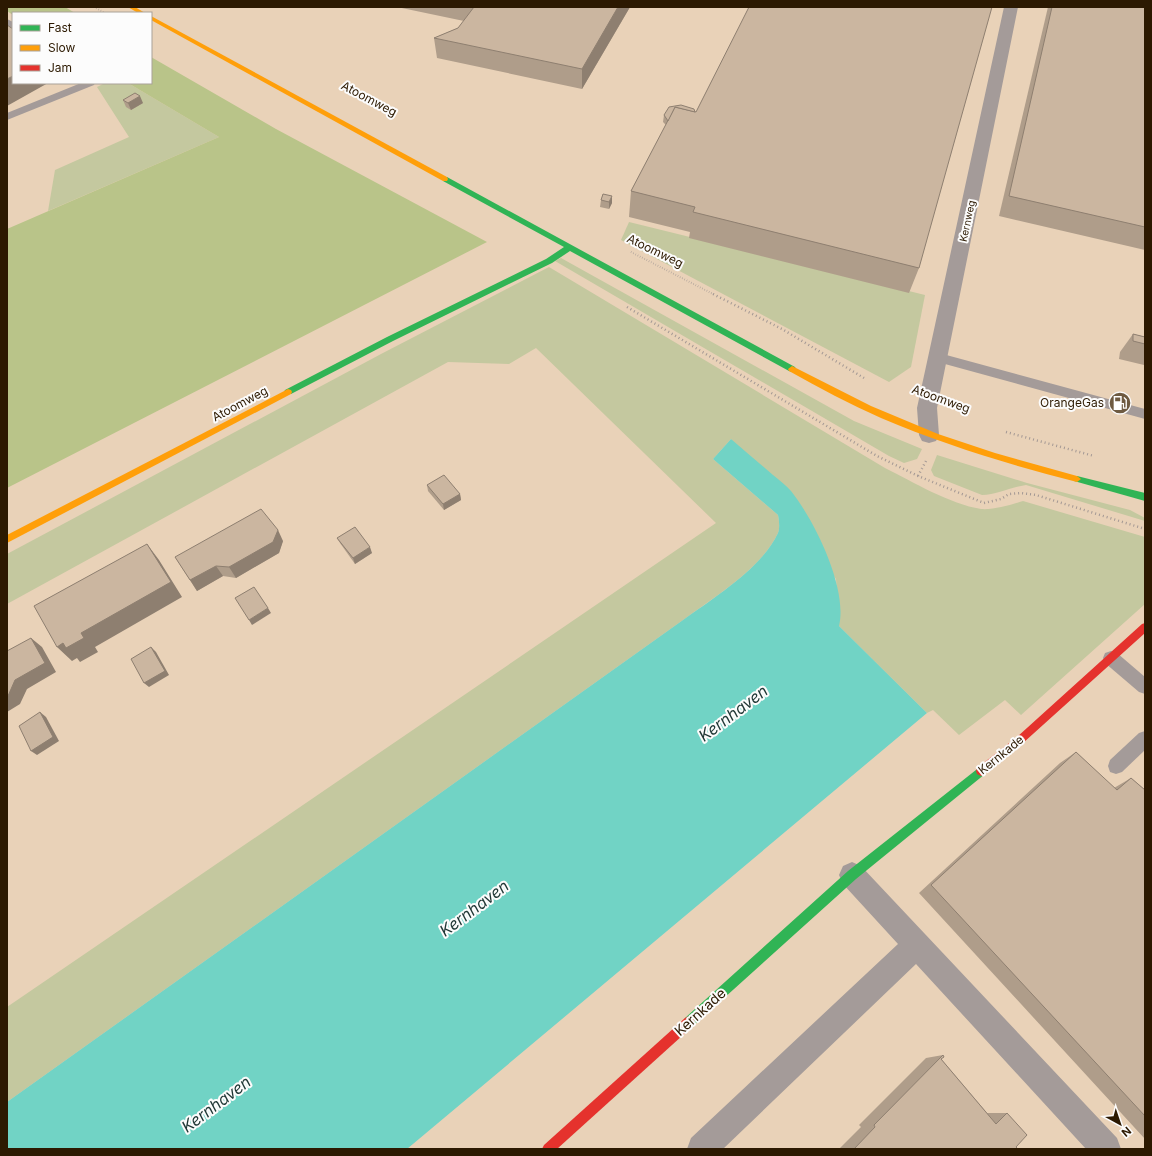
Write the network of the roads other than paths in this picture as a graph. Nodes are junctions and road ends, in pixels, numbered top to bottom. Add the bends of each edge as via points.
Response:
1 (131, 7) edge
2 (1011, 7) edge
3 (140, 12) edge
4 (152, 19) edge
5 (88, 84) edge
6 (7, 117) edge
7 (570, 246) junction
8 (939, 358) junction
9 (1145, 414) edge
10 (929, 435) junction
11 (1145, 497) edge
12 (7, 539) edge
13 (1145, 627) edge
14 (1110, 658) junction
15 (1145, 687) edge
16 (1145, 739) edge
17 (1116, 766) dead end
18 (852, 875) junction
19 (916, 946) junction
20 (548, 1149) edge
21 (702, 1149) edge
22 (1106, 1149) edge

1 - 3 street
2 - 8 street, Kernweg
4 - 7 street
5 - 6 lane
7 - 10 street via 827,388
7 - 12 street, Atoomweg via 549,261 390,339
8 - 9 lane
8 - 10 street, Kernweg via 927,408
10 - 11 street via 980,452
13 - 14 street, Kernkade
14 - 15 lane
14 - 18 street, Kernkade via 1020,740
16 - 17 lane
18 - 19 street
18 - 20 street, Kernkade
19 - 21 street
19 - 22 street

